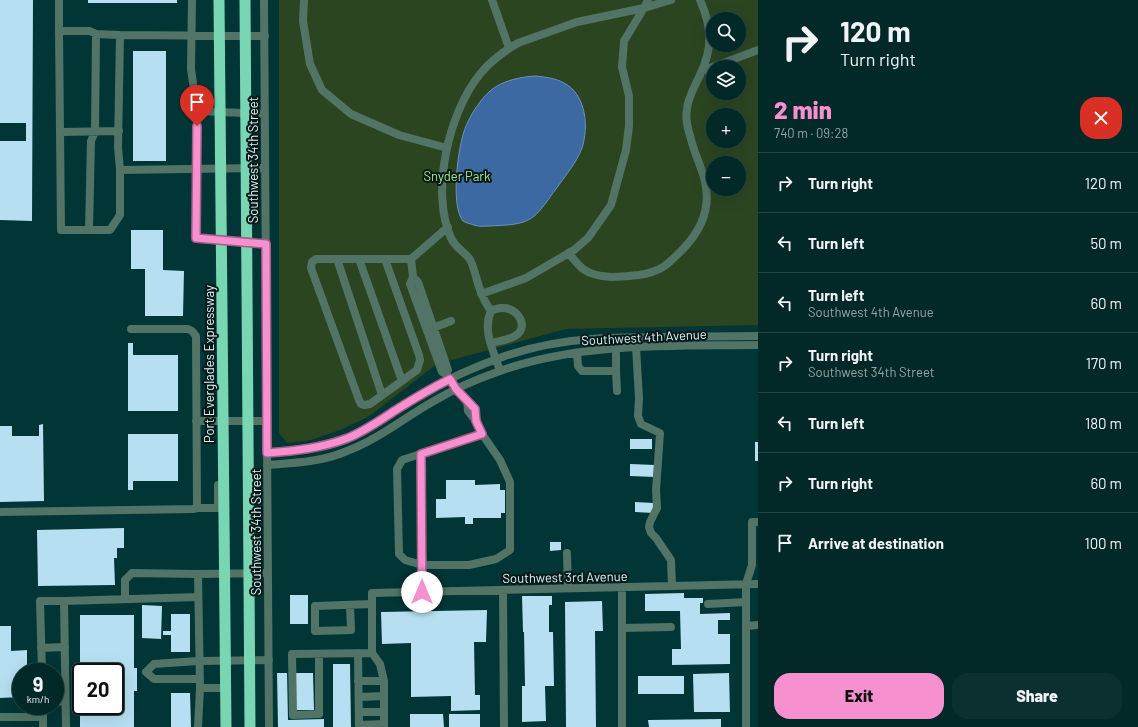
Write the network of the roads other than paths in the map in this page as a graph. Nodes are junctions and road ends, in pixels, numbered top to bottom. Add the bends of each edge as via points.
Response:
1 (59, 0) edge
2 (192, 0) edge
3 (219, 0) edge
4 (246, 0) edge
5 (264, 0) edge
6 (304, 0) edge
7 (492, 0) edge
8 (648, 0) edge
9 (671, 0) edge
10 (700, 0) edge
11 (644, 8) junction
12 (59, 31) junction
13 (96, 34) junction
14 (120, 35) junction
15 (193, 36) junction
16 (265, 36) junction
17 (509, 48) junction
18 (758, 50) edge
19 (702, 71) junction
20 (197, 111) junction
21 (265, 114) junction
22 (118, 131) junction
23 (60, 132) junction
24 (95, 132) junction
25 (447, 148) junction
26 (265, 168) junction
27 (196, 169) junction
28 (120, 170) junction
29 (448, 228) junction
30 (89, 230) junction
31 (266, 244) junction
32 (568, 254) junction
33 (337, 259) junction
34 (359, 259) junction
35 (385, 259) junction
36 (411, 259) junction
37 (413, 277) junction
38 (481, 294) junction
39 (491, 311) junction
40 (451, 321) dead end
41 (434, 328) junction
42 (132, 329) dead end
43 (758, 336) edge
44 (491, 342) junction
45 (758, 345) edge
46 (636, 347) junction
47 (616, 349) junction
48 (577, 353) junction
49 (497, 360) junction
50 (500, 371) junction
51 (616, 371) junction
52 (448, 377) junction
53 (402, 380) junction
54 (456, 389) junction
55 (617, 391) dead end
56 (382, 395) junction
57 (196, 421) junction
58 (218, 421) junction
59 (267, 421) junction
60 (482, 434) junction
61 (267, 453) junction
62 (421, 454) junction
63 (267, 465) junction
64 (197, 508) junction
65 (0, 512) edge
66 (758, 522) edge
67 (755, 546) edge
68 (567, 553) dead end
69 (755, 565) edge
70 (422, 566) junction
71 (268, 573) junction
72 (198, 574) junction
73 (746, 584) junction
74 (758, 584) edge
75 (672, 586) junction
76 (622, 587) junction
77 (568, 588) junction
78 (503, 590) junction
79 (422, 592) junction
80 (198, 597) junction
81 (125, 599) junction
82 (64, 601) junction
83 (746, 602) junction
84 (372, 604) junction
85 (708, 604) dead end
86 (350, 605) junction
87 (758, 625) edge
88 (746, 626) junction
89 (671, 627) dead end
90 (622, 628) junction
91 (65, 647) junction
92 (41, 648) junction
93 (358, 653) junction
94 (372, 653) junction
95 (319, 654) junction
96 (269, 660) junction
97 (198, 661) junction
98 (42, 663) edge
99 (199, 679) junction
100 (384, 680) junction
101 (358, 681) junction
102 (200, 688) junction
103 (220, 688) dead end
104 (384, 696) junction
105 (359, 697) junction
106 (66, 702) joint
107 (359, 712) junction
108 (384, 712) junction
109 (0, 717) edge
110 (43, 717) joint
111 (384, 725) edge
112 (43, 727) edge
113 (66, 727) edge
114 (198, 727) edge
115 (226, 727) edge
116 (250, 727) edge
117 (269, 727) edge
118 (504, 727) edge
119 (622, 727) edge
120 (746, 727) edge

1 - 12 street
2 - 15 street
3 - 115 highway, Port Everglades Expressway, bridge
4 - 116 highway, bridge
5 - 16 street, Southwest 34th Street
6 - 25 street via 303,22 310,64 322,90 351,114 399,135
7 - 17 street
8 - 11 street
9 - 11 street
10 - 19 street via 710,33 709,52
11 - 17 street via 577,22
11 - 32 street via 624,40 622,66 629,96 629,126 626,150 611,205 588,238
12 - 13 street via 90,31
12 - 23 street
13 - 14 street
13 - 24 street
14 - 15 street
14 - 22 street
15 - 16 street
15 - 20 street via 192,69
16 - 21 street, Southwest 34th Street
17 - 25 street via 480,74 469,91 456,119
18 - 19 street
19 - 32 street via 686,110 689,131 708,198 705,214 695,236 669,263 653,273 600,277 584,269
20 - 21 street
20 - 27 street
21 - 26 street, Southwest 34th Street
22 - 24 street
22 - 28 street
23 - 24 street
23 - 30 street via 60,230
24 - 30 street via 91,141
25 - 29 street via 442,179 442,201
26 - 27 street
26 - 31 street, Southwest 34th Street
27 - 28 street
27 - 31 street via 196,238
28 - 30 street via 120,215 110,230
29 - 36 street
29 - 38 street via 451,239 470,259
31 - 59 street, Southwest 34th Street
32 - 38 street via 526,278
33 - 34 street
33 - 56 street
33 - 56 street via 313,260 311,268 360,404 370,404
34 - 35 street
34 - 53 street
35 - 36 street
35 - 53 street via 420,360 417,370
36 - 37 street
37 - 41 street via 418,282
37 - 52 street via 410,284 442,372
38 - 39 street
39 - 44 street via 487,323
39 - 44 street via 496,308 511,309 521,319 519,332 515,336
40 - 41 street
41 - 52 street
42 - 57 street via 188,329 196,336
43 - 49 street, Southwest 4th Avenue via 592,338 562,342
44 - 49 street
45 - 46 street, Southwest 4th Avenue
46 - 47 street, Southwest 4th Avenue
46 - 75 street via 638,416 641,424 660,433 657,508 649,527 671,560
47 - 48 street, Southwest 4th Avenue
47 - 51 street
48 - 50 street, Southwest 4th Avenue
48 - 51 street via 578,366 582,371
49 - 50 street
49 - 52 street, Southwest 4th Avenue
50 - 54 street, Southwest 4th Avenue
51 - 55 street
52 - 54 street
52 - 61 street, Southwest 4th Avenue via 349,438 303,450
53 - 56 street
54 - 60 street via 467,400 468,411
54 - 63 street, Southwest 4th Avenue via 372,440 346,452 318,460
57 - 58 street
57 - 64 street
58 - 59 street
58 - 64 street via 218,508
59 - 61 street, Southwest 34th Street
60 - 62 street
60 - 70 street via 500,460 510,482 510,550 496,559 469,565
61 - 63 street, Southwest 34th Street
62 - 70 street
62 - 70 street via 402,460 397,469 397,502 399,554 405,560
63 - 71 street, Southwest 34th Street
64 - 65 street
66 - 67 street via 752,522
67 - 69 street
68 - 77 street
69 - 73 street
70 - 79 street
71 - 72 street
71 - 96 street, Southwest 34th Street
72 - 80 street
72 - 81 street via 132,573 125,580
73 - 74 street, Southwest 3rd Avenue
73 - 75 street, Southwest 3rd Avenue
73 - 83 street
75 - 76 street, Southwest 3rd Avenue
76 - 77 street, Southwest 3rd Avenue
76 - 90 street
77 - 78 street, Southwest 3rd Avenue
78 - 79 street, Southwest 3rd Avenue
78 - 118 street
79 - 84 street, Southwest 3rd Avenue via 372,593
80 - 81 street
80 - 97 street
81 - 82 street
82 - 91 street
82 - 92 street via 40,601
83 - 85 street
83 - 88 street
84 - 86 street
84 - 94 street
86 - 86 street via 315,606 315,630 351,630
87 - 88 street
88 - 120 street
89 - 90 street
90 - 119 street
91 - 92 street
91 - 106 street
92 - 98 street
93 - 94 street
93 - 95 street
93 - 101 street
94 - 100 street via 380,664
95 - 95 street via 292,654 293,715 319,714
96 - 97 street
96 - 117 street, Southwest 34th Street
97 - 99 street
97 - 99 street via 154,664 146,672 154,679
99 - 102 street
100 - 101 street
100 - 104 street
101 - 105 street
102 - 103 street
102 - 114 street
104 - 105 street
104 - 108 street
105 - 107 street
106 - 113 street
107 - 108 street
107 - 111 street via 359,724
108 - 111 street
109 - 110 street
110 - 112 street

